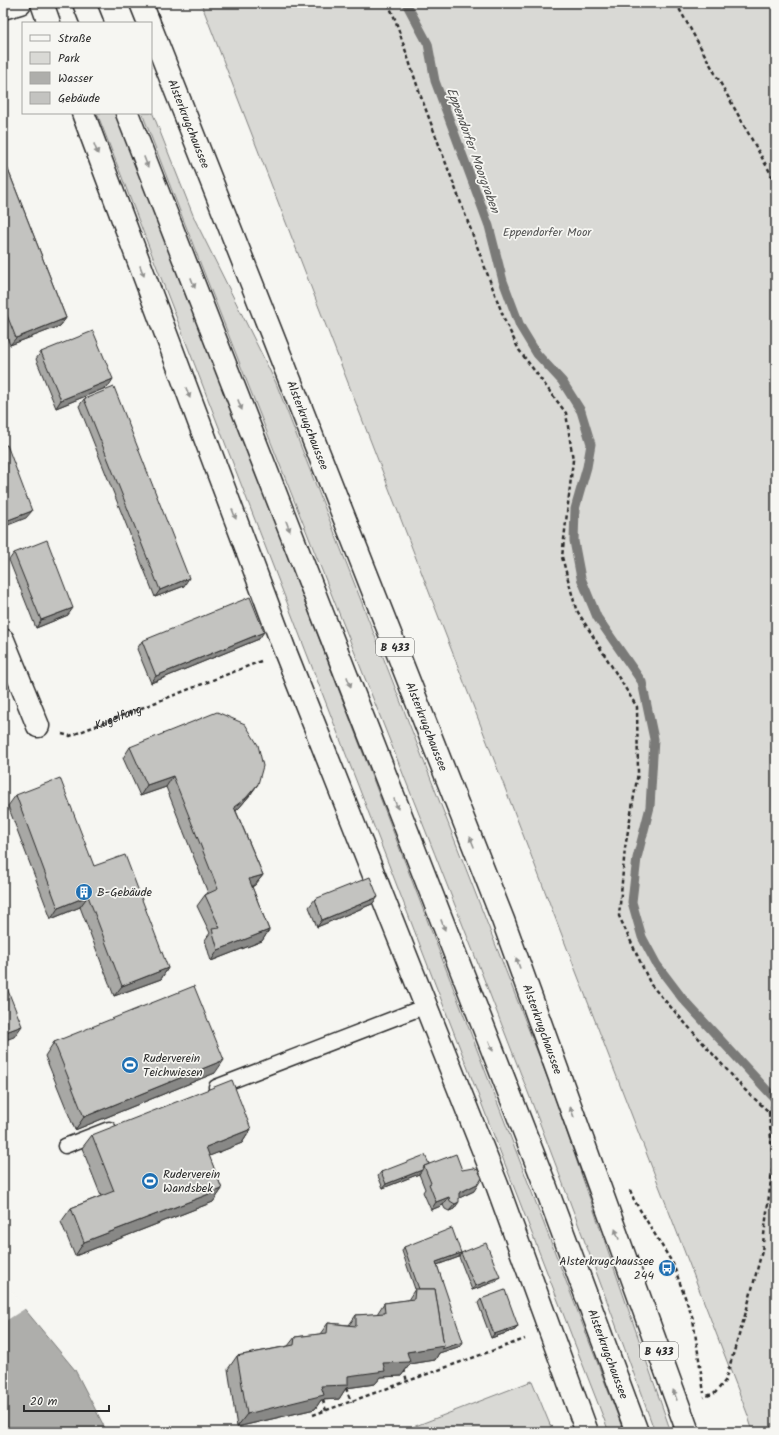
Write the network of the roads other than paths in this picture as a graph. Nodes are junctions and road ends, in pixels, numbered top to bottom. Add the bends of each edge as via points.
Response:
1 (20, 3) edge
2 (42, 3) edge
3 (84, 3) edge
4 (141, 3) edge
5 (3, 8) edge
6 (50, 22) edge
7 (92, 22) edge
8 (149, 22) edge
9 (152, 31) edge
10 (83, 114) edge
11 (127, 114) edge
12 (3, 640) edge
13 (38, 726) road end
14 (426, 1006) junction
15 (206, 1091) edge
16 (124, 1123) edge
17 (65, 1146) dead end
18 (587, 1432) edge
19 (637, 1432) edge
20 (688, 1432) edge

1 - 5 main road
2 - 6 main road
3 - 7 main road
4 - 8 main road
20 -> 9 main road, Alsterkrugchaussee / B 433 via 503,920
10 -> 14 main road via 285,651
11 -> 19 main road, Alsterkrugchaussee via 541,1174
12 - 13 main road
14 - 15 lane
14 - 18 main road via 497,1185
16 - 17 lane

